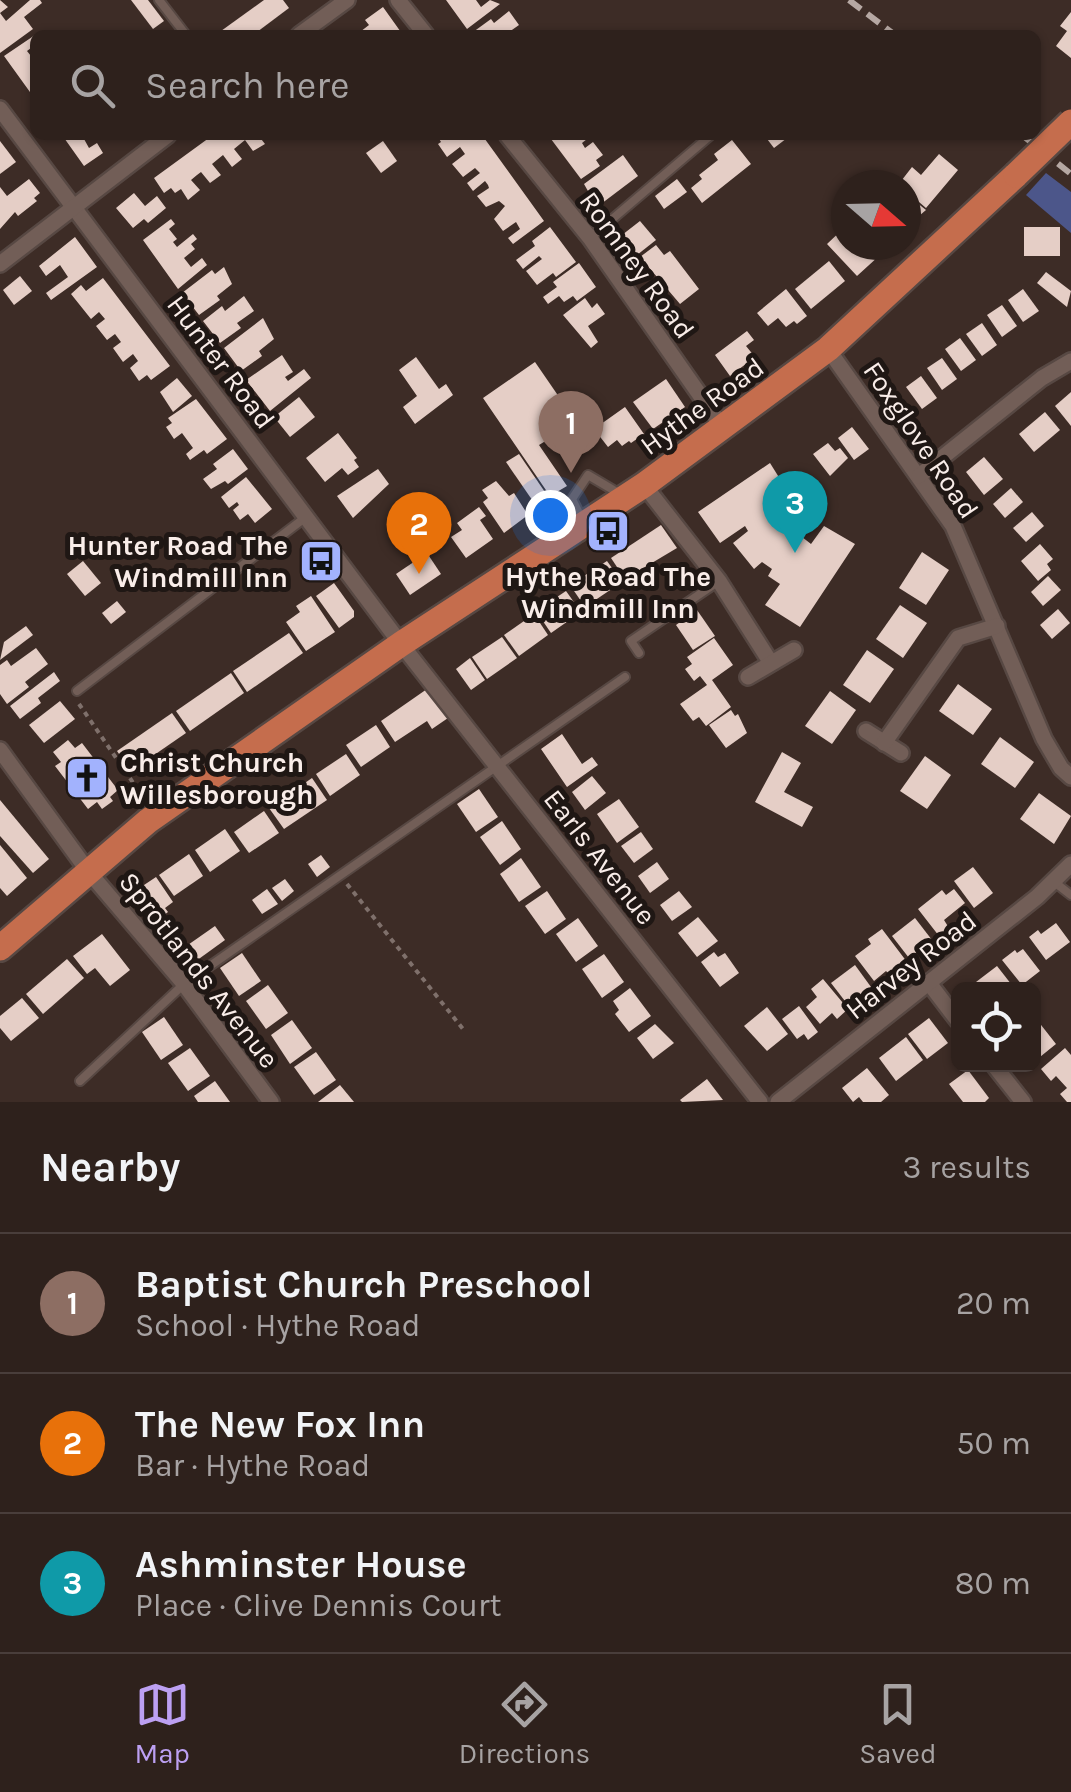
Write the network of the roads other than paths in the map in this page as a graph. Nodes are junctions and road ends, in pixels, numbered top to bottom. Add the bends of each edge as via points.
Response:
1 (159, 0) edge
2 (347, 0) edge
3 (398, 0) edge
4 (182, 30) edge
5 (306, 30) edge
6 (422, 30) edge
7 (0, 110) edge
8 (1071, 122) edge
9 (162, 140) edge
10 (511, 140) edge
11 (705, 140) edge
12 (75, 208) junction
13 (590, 238) junction
14 (0, 264) edge
15 (828, 349) junction
16 (1071, 361) edge
17 (723, 428) junction
18 (919, 476) junction
19 (634, 491) junction
20 (306, 517) junction
21 (584, 523) junction
22 (719, 580) junction
23 (997, 626) junction
24 (401, 644) junction
25 (794, 650) dead end
26 (639, 653) dead end
27 (772, 664) junction
28 (625, 677) dead end
29 (748, 677) dead end
30 (76, 691) road end
31 (866, 731) dead end
32 (884, 743) junction
33 (0, 750) edge
34 (900, 753) dead end
35 (498, 767) junction
36 (1071, 777) edge
37 (1071, 864) edge
38 (88, 870) junction
39 (1053, 882) junction
40 (1071, 895) edge
41 (0, 948) edge
42 (929, 983) junction
43 (184, 984) junction
44 (951, 1012) edge
45 (1000, 1072) edge
46 (80, 1080) dead end
47 (271, 1102) edge
48 (760, 1102) edge
49 (778, 1102) edge
50 (1023, 1102) edge

1 - 4 lane
2 - 5 street
3 - 6 street
7 - 12 street, Hunter Road
8 - 15 main road, Hythe Road, bridge
9 - 12 street
10 - 13 street, Romney Road
11 - 13 lane
12 - 14 street
12 - 20 street, Hunter Road
13 - 17 street, Romney Road
15 - 17 main road, Hythe Road
15 - 18 street, Foxglove Road
16 - 18 street
17 - 19 main road, Hythe Road
18 - 23 street, Foxglove Road via 953,526
19 - 21 main road, Hythe Road
19 - 21 lane via 588,476 572,498
19 - 22 street
20 - 24 street, Hunter Road
20 - 30 lane
21 - 24 main road, Hythe Road
22 - 26 lane via 631,641
22 - 27 street
23 - 32 street via 958,638
23 - 36 street, Foxglove Road via 1044,739
24 - 35 street, Earls Avenue
24 - 38 main road, Hythe Road
25 - 27 street
27 - 29 street
28 - 35 lane
31 - 32 street
32 - 34 street
33 - 38 street, Sprotlands Avenue
35 - 43 lane
35 - 48 street, Earls Avenue
37 - 39 street, Harvey Road
38 - 41 main road, Hythe Road
38 - 43 street, Sprotlands Avenue
39 - 40 lane
39 - 42 street, Harvey Road
42 - 44 street
42 - 49 street, Harvey Road
43 - 46 lane
43 - 47 street, Sprotlands Avenue
45 - 50 street

